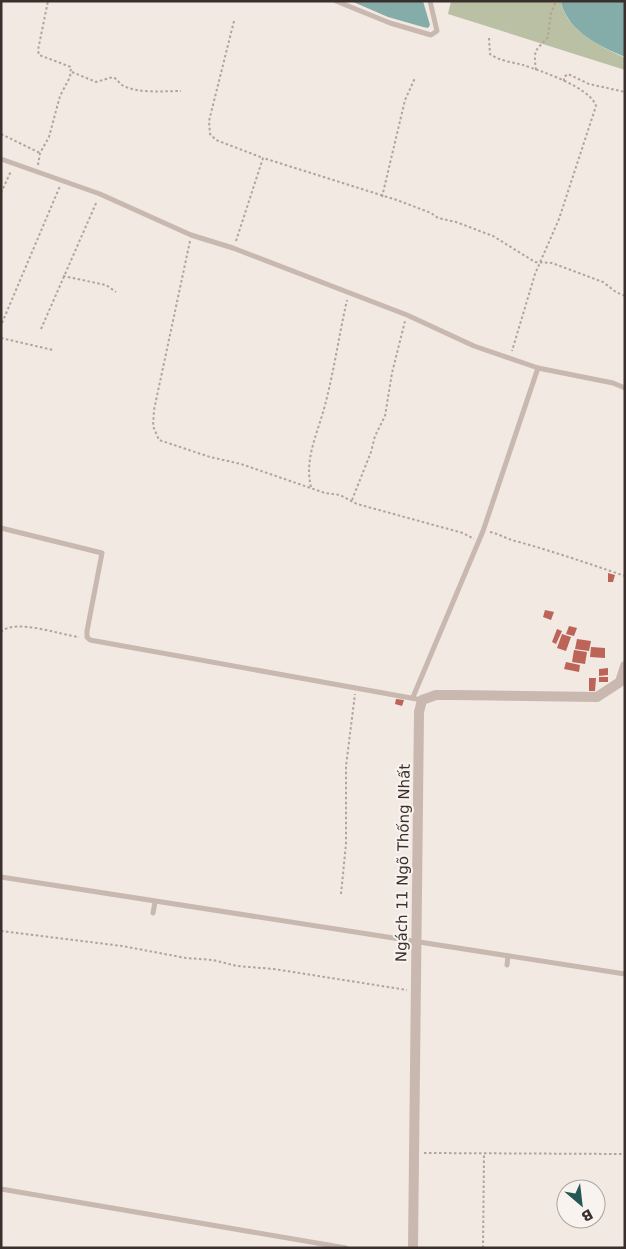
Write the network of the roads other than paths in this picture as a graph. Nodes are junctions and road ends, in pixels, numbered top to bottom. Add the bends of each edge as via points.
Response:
1 (336, 1) edge
2 (430, 1) edge
3 (1, 159) edge
4 (538, 368) junction
5 (625, 388) edge
6 (1, 528) edge
7 (625, 666) edge
8 (418, 699) junction
9 (1, 877) edge
10 (155, 902) junction
11 (153, 913) dead end
12 (417, 942) junction
13 (508, 956) junction
14 (507, 965) dead end
15 (625, 974) edge
16 (1, 1189) edge
17 (346, 1248) edge
18 (413, 1248) edge

1 - 2 lane via 390,23 431,35 437,30 437,25
3 - 4 lane via 100,194 191,235 233,248 406,315 474,346
4 - 5 lane
4 - 8 lane via 482,531
6 - 8 lane via 102,552 86,637 94,642
7 - 8 street via 620,682 597,697 454,694
8 - 12 street, Ngách 11 Ngõ Thống Nhất
9 - 10 lane
10 - 11 lane
10 - 12 lane
12 - 13 lane
12 - 18 street, Ngách 11 Ngõ Thống Nhất
13 - 14 lane
13 - 15 lane
16 - 17 lane

